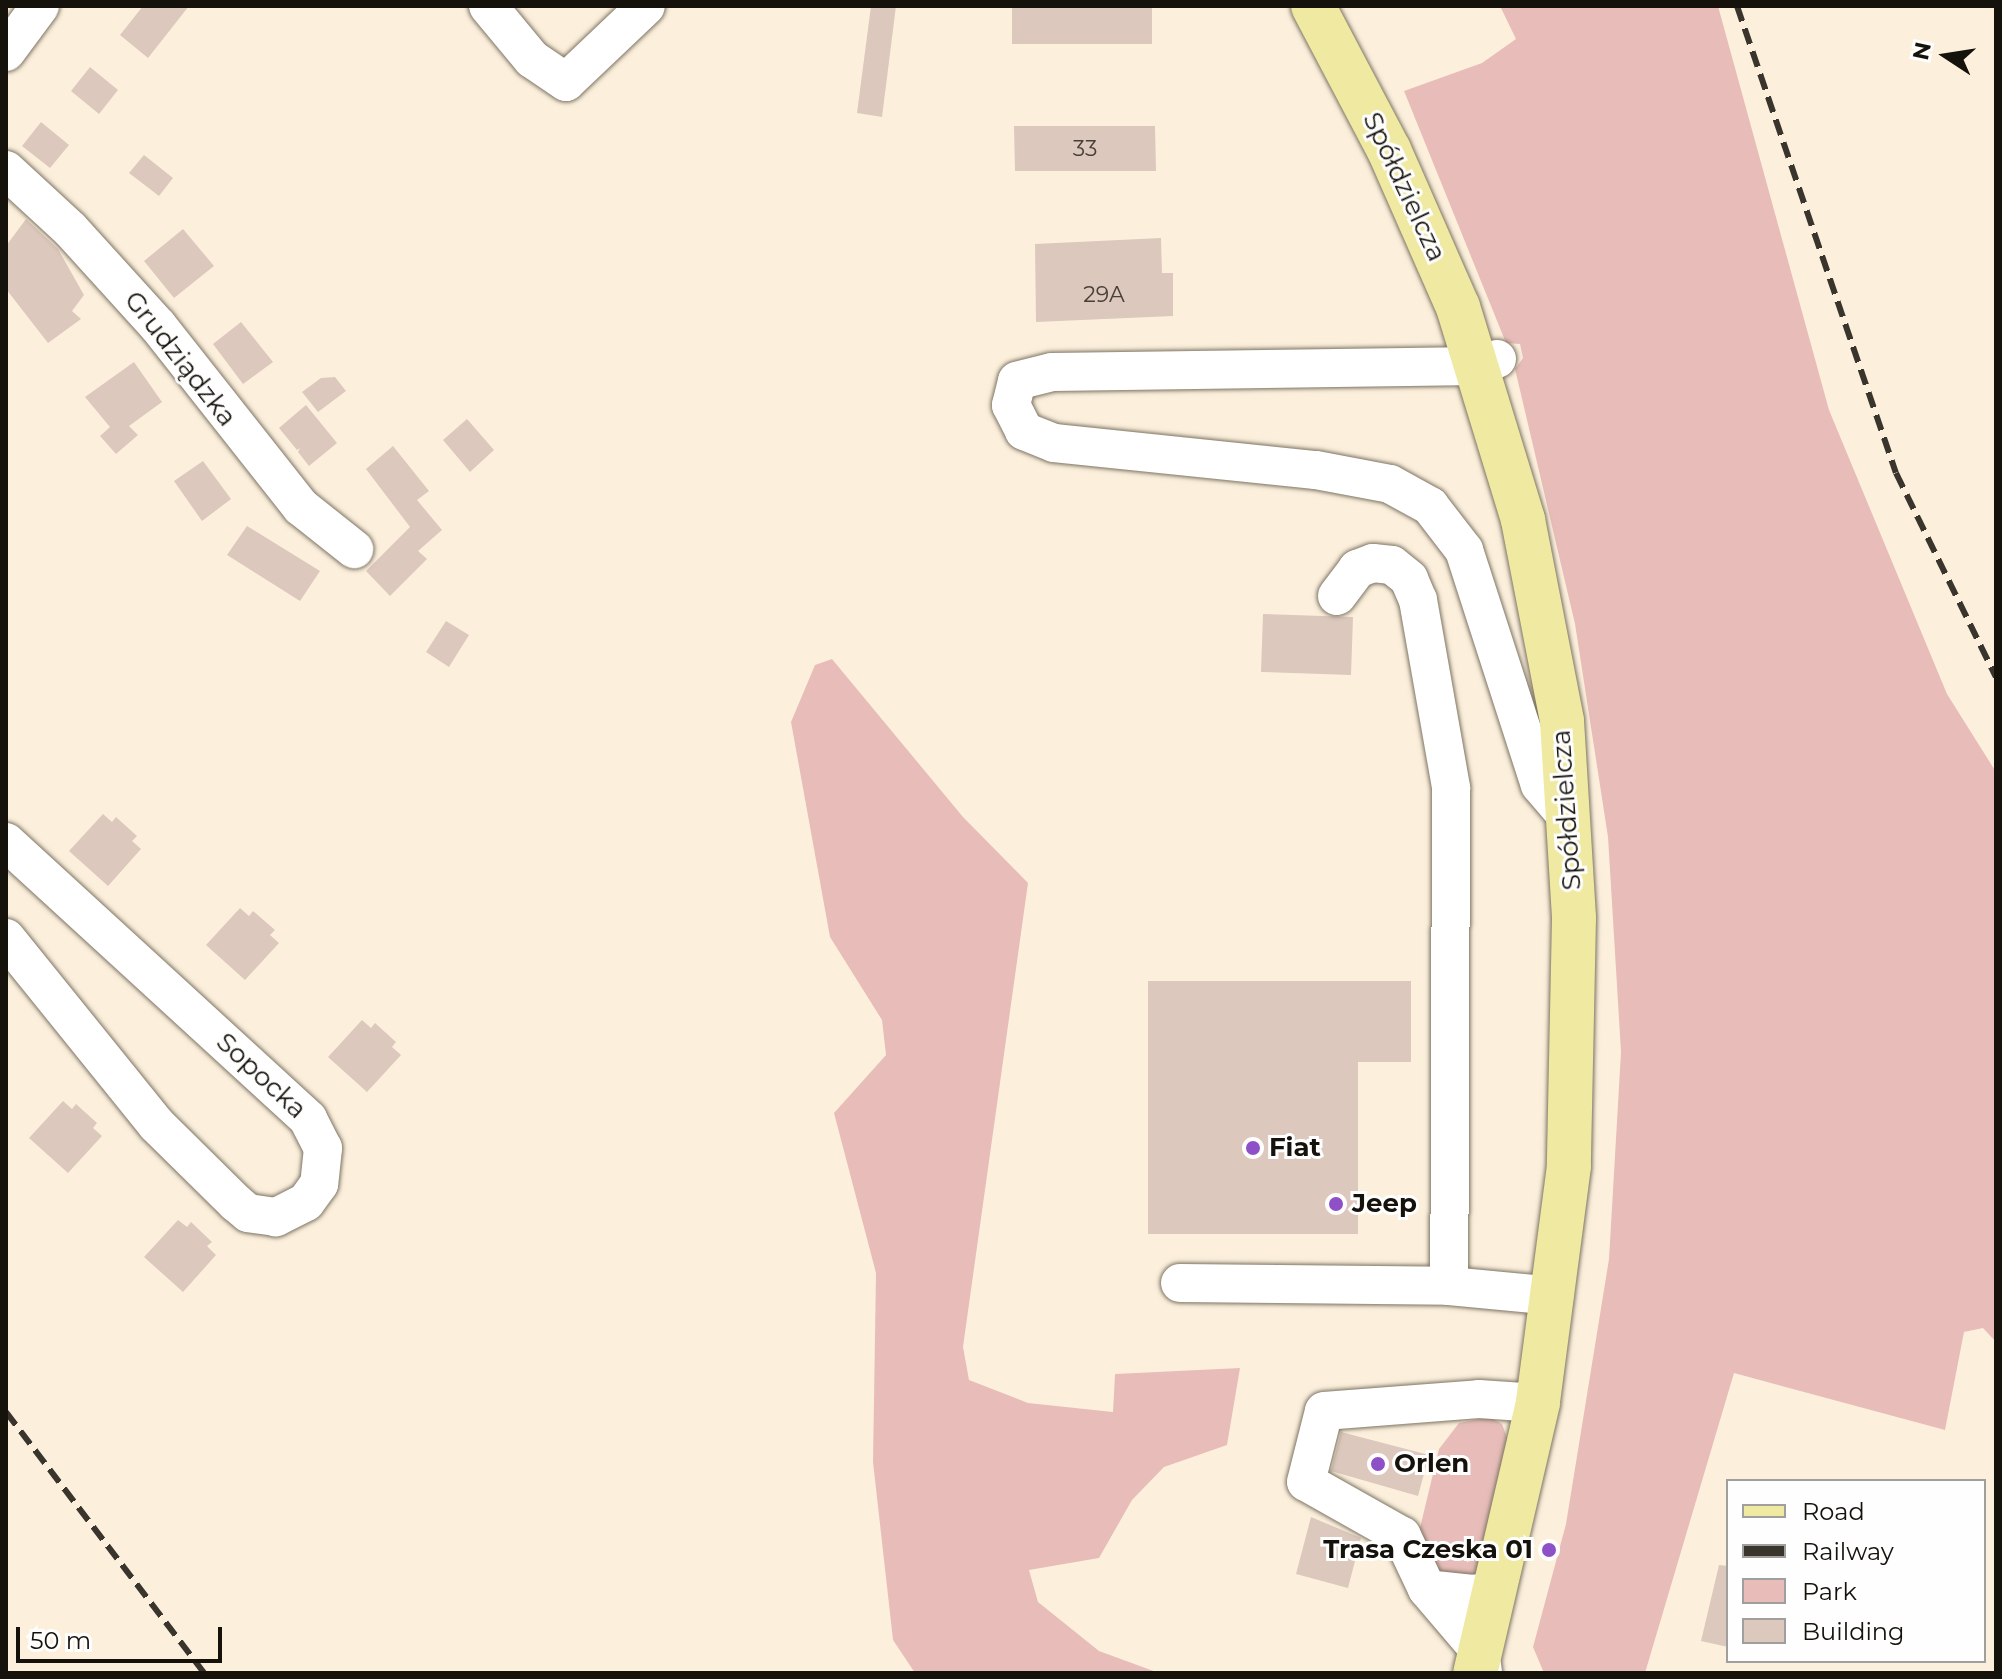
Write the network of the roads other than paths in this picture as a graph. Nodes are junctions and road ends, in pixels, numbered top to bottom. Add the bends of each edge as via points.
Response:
1 (40, 6) edge
2 (488, 6) edge
3 (646, 6) edge
4 (1313, 6) edge
5 (6, 52) edge
6 (6, 170) edge
7 (1487, 362) junction
8 (354, 549) dead end
9 (1337, 596) dead end
10 (1570, 820) junction
11 (6, 842) edge
12 (6, 938) edge
13 (1180, 1283) dead end
14 (1449, 1286) junction
15 (1555, 1296) junction
16 (1538, 1403) junction
17 (1427, 1589) junction
18 (1496, 1591) junction
19 (1480, 1666) edge

1 - 5 street
2 - 3 street via 532,59 566,82
4 - 7 main road, Spółdzielcza
6 - 8 street, Grudziądzka via 70,229 158,326 301,507
7 - 10 main road, Spółdzielcza via 1544,610 1562,721
7 - 10 street via 1052,372 1017,381 1011,405 1024,431 1054,443 1208,463 1316,470 1390,484 1430,506 1464,550 1540,785
9 - 14 street via 1357,569 1373,563 1392,565 1409,579 1418,600 1451,788
10 - 15 main road, Spółdzielcza via 1572,1101
11 - 12 street, Sopocka via 308,1119 323,1148 319,1184 306,1202 276,1217 248,1213 236,1203 156,1124
13 - 14 street
14 - 15 street
15 - 16 main road, Spółdzielcza
16 - 17 street via 1479,1399 1324,1411 1306,1482 1402,1536
16 - 18 main road, Spółdzielcza
17 - 18 street
17 - 19 street
18 - 19 main road, Spółdzielcza

